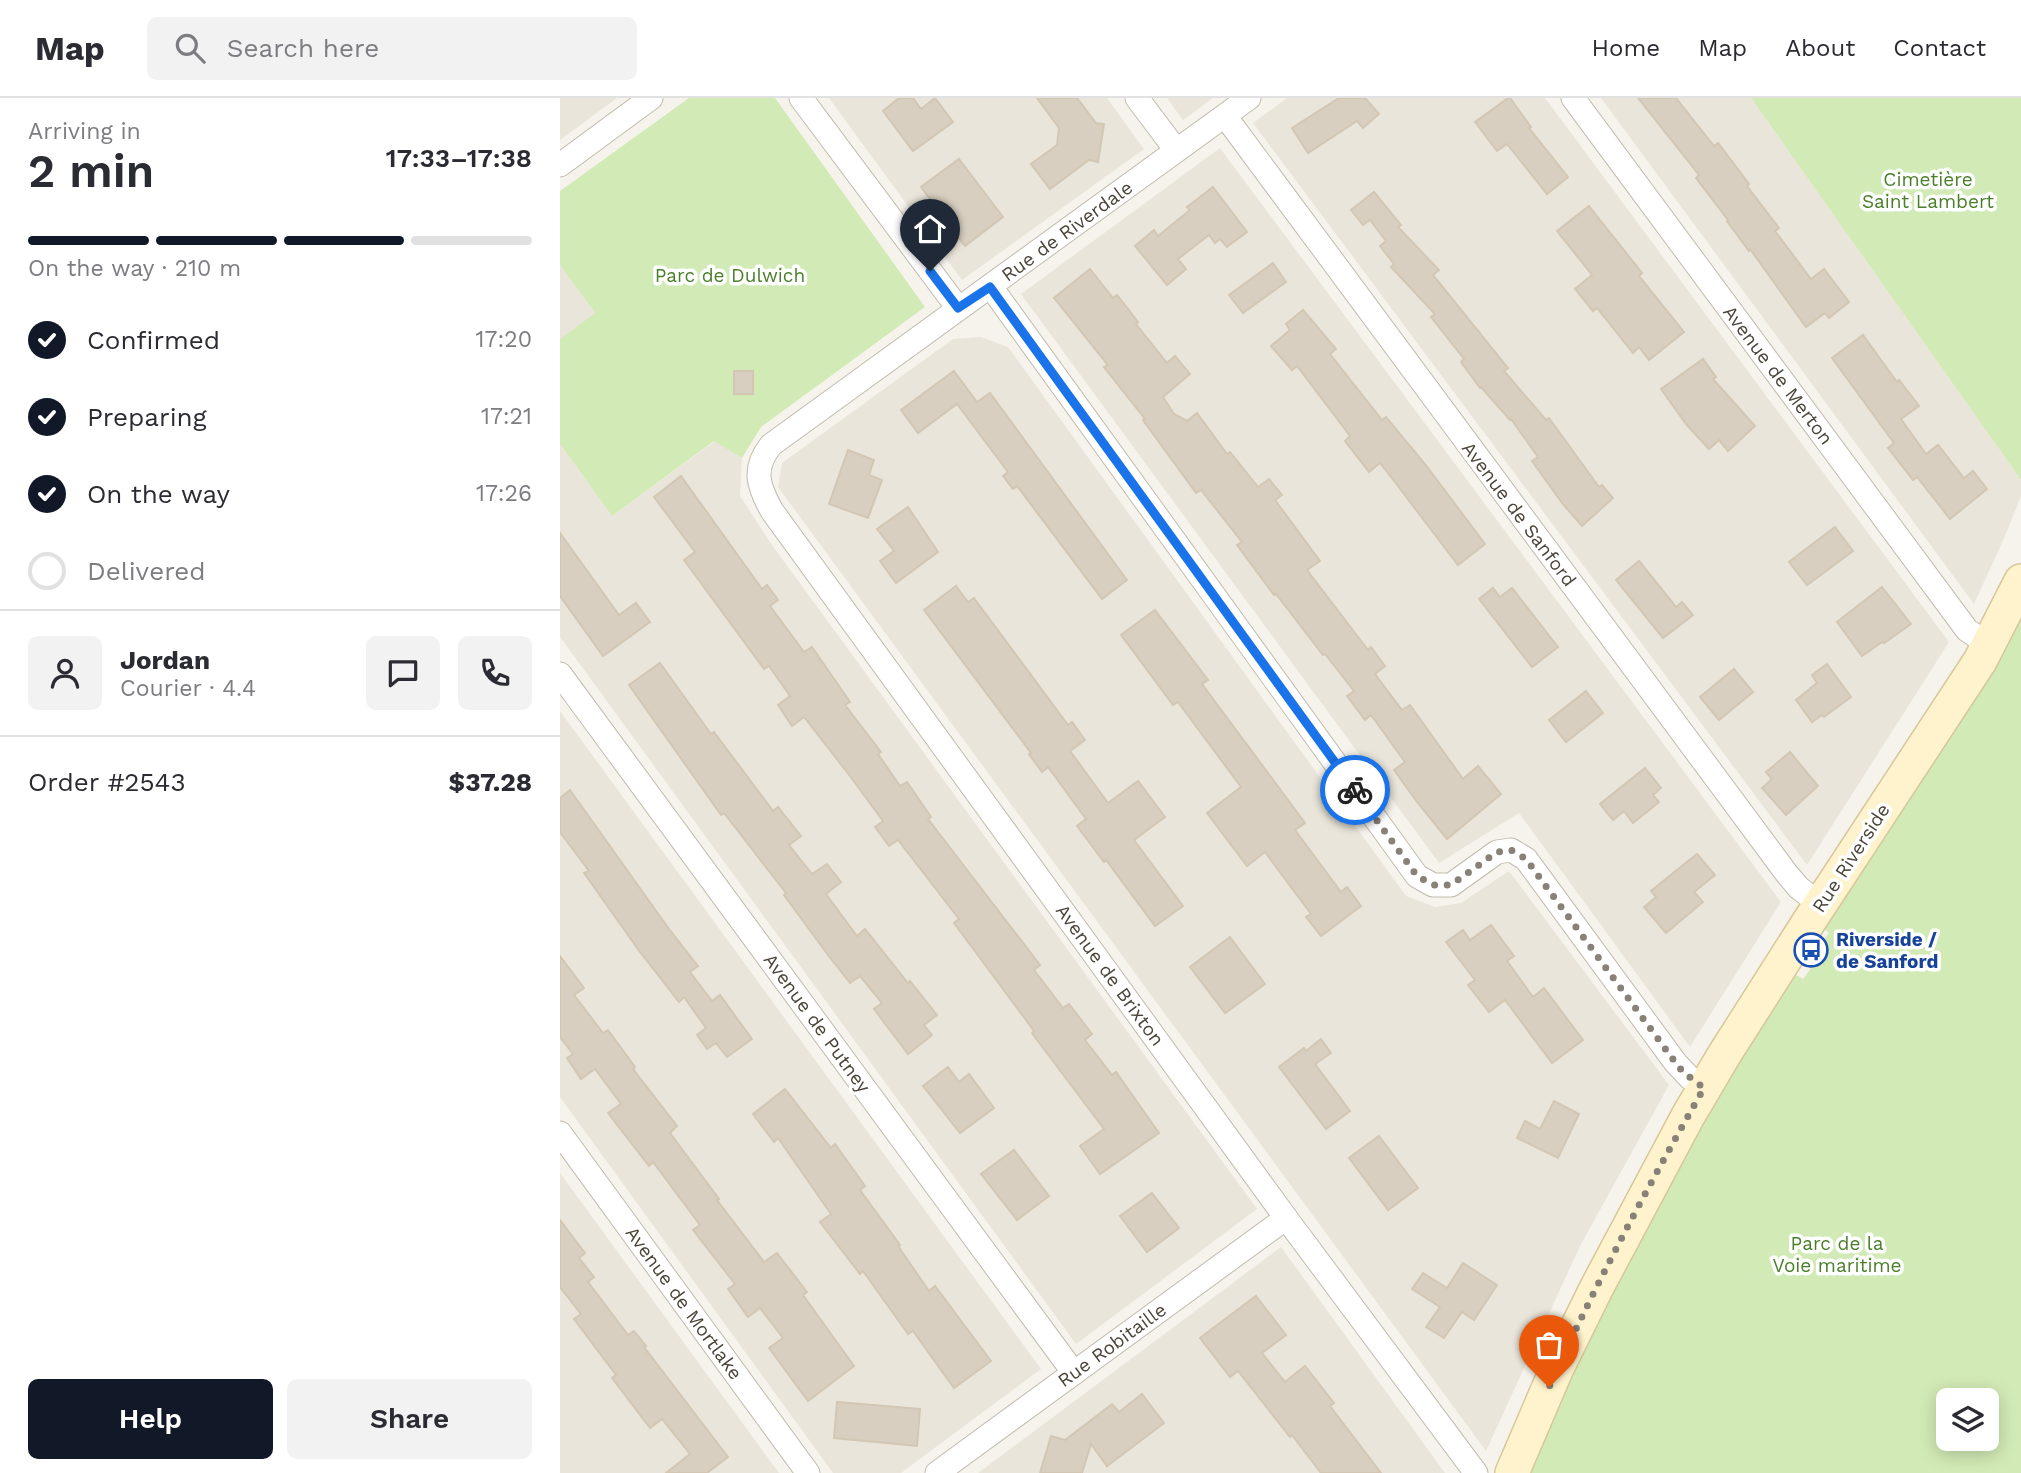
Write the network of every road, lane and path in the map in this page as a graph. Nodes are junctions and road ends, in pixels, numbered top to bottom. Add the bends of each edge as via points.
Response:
1 (651, 98) edge
2 (802, 98) edge
3 (1138, 98) edge
4 (1250, 98) edge
5 (1573, 98) edge
6 (1225, 116) junction
7 (1176, 150) junction
8 (560, 165) edge
9 (990, 287) junction
10 (958, 308) junction
11 (758, 470) joint
12 (2021, 581) edge
13 (1989, 645) junction
14 (560, 674) edge
15 (1820, 904) junction
16 (1704, 1088) junction
17 (560, 1133) edge
18 (1286, 1217) junction
19 (1074, 1373) junction
20 (941, 1472) edge
21 (808, 1473) edge
22 (1476, 1473) edge
23 (1512, 1473) edge

1 - 8 street
2 - 10 street
3 - 7 street
4 - 6 street, Rue de Riverdale
5 - 13 street, Avenue de Merton via 1967,630
6 - 7 street, Rue de Riverdale
6 - 15 street, Avenue de Sanford via 1787,874
7 - 9 street, Rue de Riverdale
9 - 10 street, Rue de Riverdale
9 - 16 street via 1417,876 1433,885 1451,885 1497,852 1511,850 1526,859 1675,1062
10 - 11 street, Rue de Riverdale via 771,444
11 - 18 street, Avenue de Brixton via 760,491 772,511
12 - 13 street, Rue Riverside
13 - 15 street, Rue Riverside
14 - 19 street, Avenue de Putney
15 - 16 street, Rue Riverside
16 - 23 street, Rue Riverside via 1597,1287
17 - 21 street, Avenue de Mortlake
18 - 19 street, Rue Robitaille
18 - 22 street, Avenue de Brixton
19 - 20 street, Rue Robitaille

